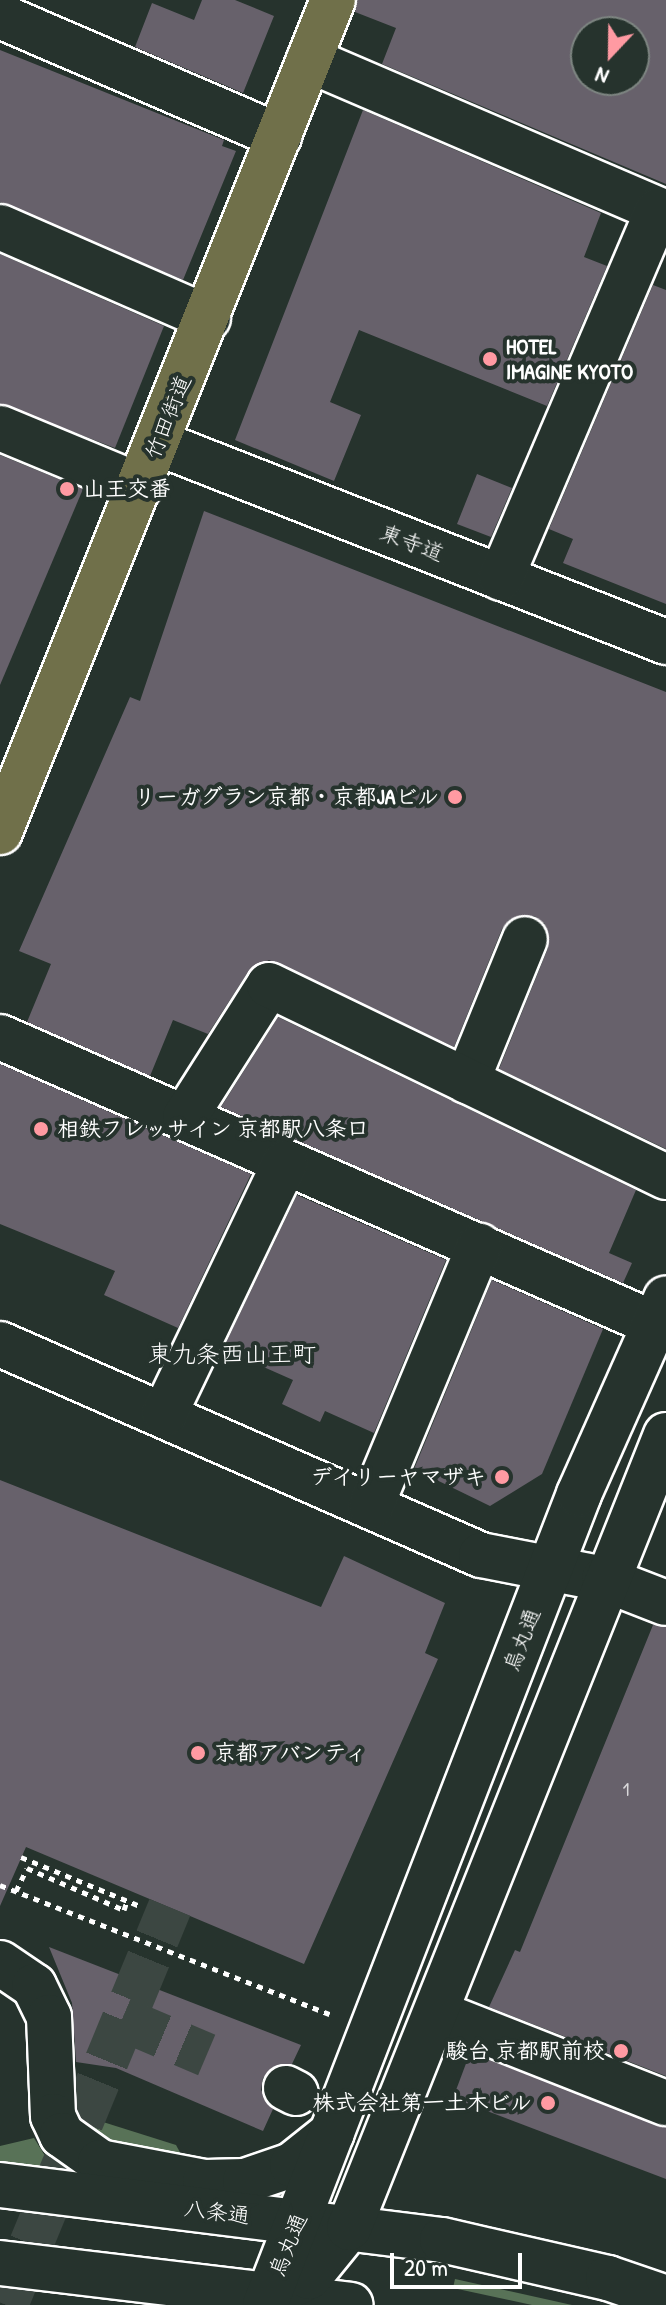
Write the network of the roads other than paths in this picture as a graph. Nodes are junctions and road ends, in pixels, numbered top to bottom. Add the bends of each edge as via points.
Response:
1 (333, 0) edge
2 (0, 16) edge
3 (309, 60) junction
4 (279, 136) junction
5 (662, 211) edge
6 (0, 227) edge
7 (208, 318) junction
8 (0, 428) edge
9 (158, 443) junction
10 (140, 486) junction
11 (501, 578) junction
12 (666, 642) edge
13 (0, 832) edge
14 (525, 939) dead end
15 (0, 1037) edge
16 (467, 1081) junction
17 (185, 1117) junction
18 (285, 1162) junction
19 (666, 1177) edge
20 (479, 1246) junction
21 (662, 1317) edge
22 (0, 1344) edge
23 (165, 1413) junction
24 (666, 1435) edge
25 (371, 1506) junction
26 (550, 1568) junction
27 (604, 1579) junction
28 (666, 1603) edge
29 (0, 1963) edge
30 (437, 2013) junction
31 (666, 2103) edge
32 (332, 2133) junction
33 (0, 2185) edge
34 (297, 2221) junction
35 (349, 2228) junction
36 (0, 2263) edge
37 (666, 2298) edge
38 (266, 2300) edge
39 (350, 2305) edge

1 - 3 main road, 竹田街道
2 - 4 street
3 - 4 main road, 竹田街道
3 - 5 street
4 - 7 main road, 竹田街道
5 - 11 street
6 - 7 street
7 - 9 main road, 竹田街道
8 - 10 street
9 - 10 main road, 竹田街道
9 - 11 street, 東寺道
10 - 13 main road, 竹田街道
11 - 12 street, 東寺道
14 - 16 street
15 - 17 street
16 - 17 street via 277,970
16 - 19 street
17 - 18 street
18 - 20 street
18 - 23 street
20 - 21 street
20 - 25 street
21 - 26 street, 烏丸通
22 - 23 street
23 - 25 street
24 - 27 street, 烏丸通
25 - 26 street via 481,1555
26 - 27 street
26 - 32 street, 烏丸通
27 - 28 street
27 - 30 street, 烏丸通
29 - 32 street via 34,1986 49,2017 53,2116 62,2135 100,2162 205,2182 245,2181 292,2165
30 - 31 street
30 - 35 street, 烏丸通
32 - 34 street, 烏丸通
33 - 34 street, 八条通
34 - 35 street, 八条通
34 - 38 street, 烏丸通
35 - 37 street, 八条通 via 521,2257
35 - 38 street, 烏丸通 via 309,2277
36 - 38 street
38 - 39 street

